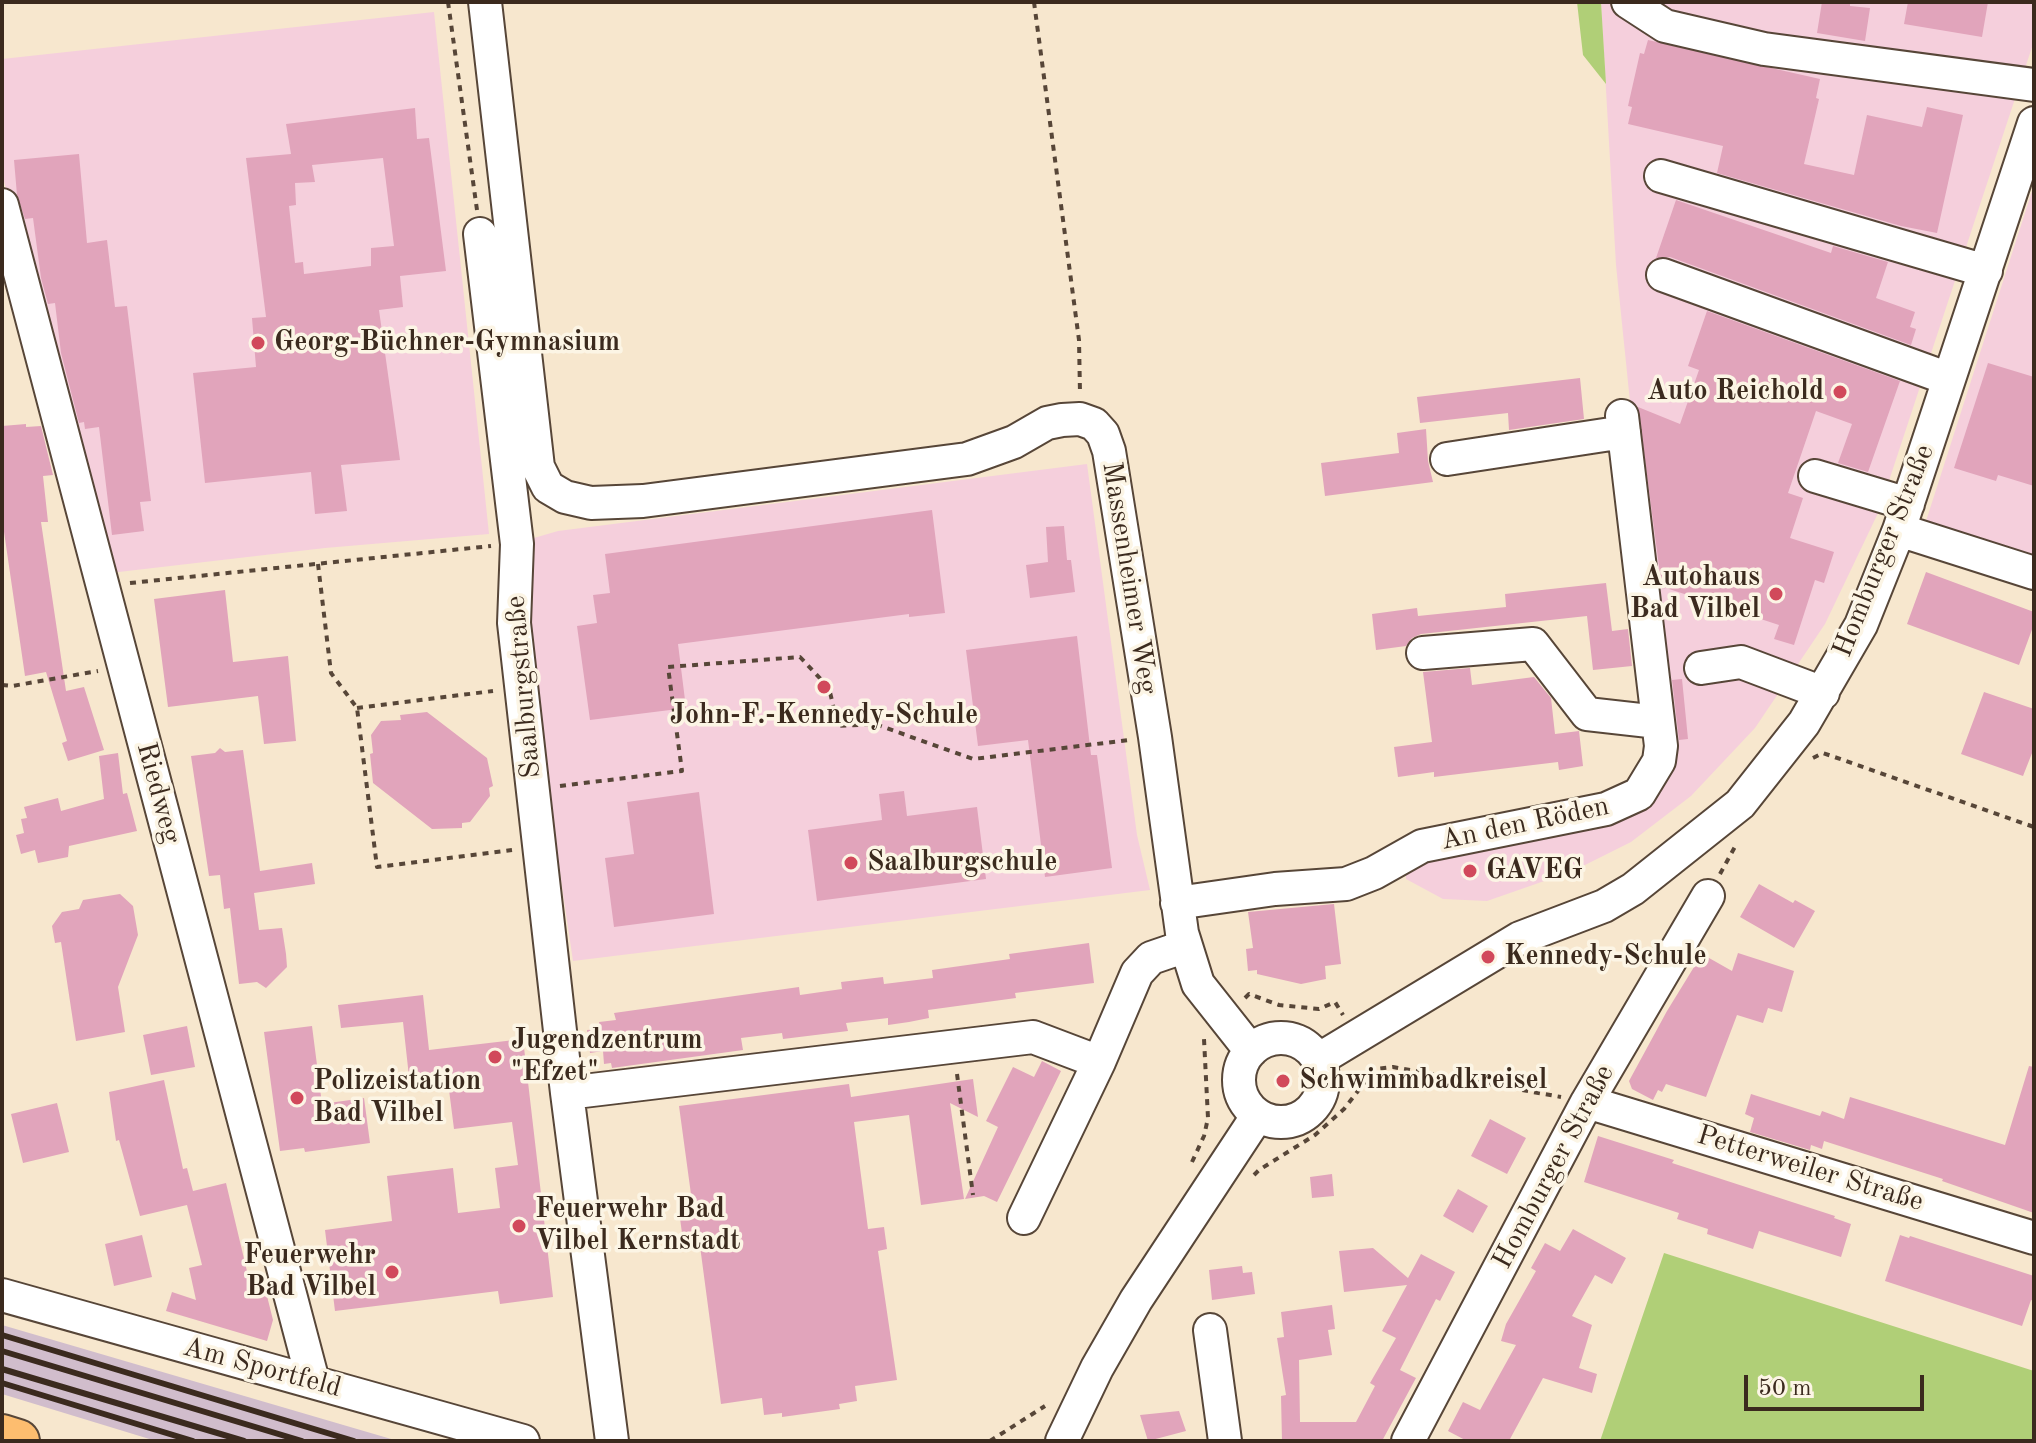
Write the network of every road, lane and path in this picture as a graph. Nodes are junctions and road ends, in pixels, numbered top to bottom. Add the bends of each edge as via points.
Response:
1 (448, 2) edge
2 (485, 2) edge
3 (1034, 2) edge
4 (1628, 2) edge
5 (2034, 85) edge
6 (2034, 125) edge
7 (1661, 176) dead end
8 (2025, 181) edge
9 (2, 205) edge
10 (480, 234) joint
11 (1986, 271) junction
12 (1663, 275) dead end
13 (1949, 379) junction
14 (1080, 419) junction
15 (1447, 459) dead end
16 (1815, 476) dead end
17 (1903, 517) junction
18 (517, 544) junction
19 (318, 564) junction
20 (2034, 573) edge
21 (103, 586) junction
22 (1423, 653) dead end
23 (124, 666) junction
24 (1701, 668) dead end
25 (2, 685) edge
26 (521, 688) junction
27 (1823, 693) junction
28 (357, 708) junction
29 (1658, 722) junction
30 (1155, 737) junction
31 (1803, 764) dead end
32 (534, 789) junction
33 (2034, 827) edge
34 (1742, 834) dead end
35 (541, 846) junction
36 (1708, 896) joint
37 (1177, 903) junction
38 (1186, 946) junction
39 (1335, 1002) dead end
40 (1225, 1017) junction
41 (954, 1047) junction
42 (1251, 1051) junction
43 (1318, 1060) junction
44 (1099, 1062) junction
45 (567, 1093) junction
46 (1587, 1102) junction
47 (1258, 1115) junction
48 (1186, 1174) dead end
49 (1250, 1181) dead end
50 (973, 1195) dead end
51 (1024, 1218) dead end
52 (2034, 1238) edge
53 (2, 1295) edge
54 (1210, 1330) dead end
55 (313, 1381) junction
56 (1050, 1397) dead end
57 (2, 1436) edge
58 (18, 1441) edge
59 (523, 1441) edge
60 (612, 1441) edge
61 (990, 1441) edge
62 (1062, 1441) edge
63 (1225, 1441) edge
64 (1408, 1441) edge

1 - 10 path
2 - 14 street via 538,467 548,487 591,503 643,501 967,459 1047,423
3 - 14 path via 1079,340
4 - 5 street via 1665,26 1764,49
6 - 8 street, Homburger Straße
7 - 11 street
8 - 11 street, Homburger Straße
9 - 21 street, Riedweg
10 - 18 street, Saalburgstraße
11 - 13 street, Homburger Straße
12 - 13 street
13 - 17 street, Homburger Straße
14 - 30 street, Massenheimer Weg via 1094,424 1109,451
15 - 29 street, An den Röden via 1623,424
16 - 17 street
17 - 20 street
17 - 27 street, Homburger Straße via 1861,625
18 - 19 path
18 - 26 street, Saalburgstraße via 514,623
19 - 21 path
19 - 28 path via 331,673
21 - 23 street, Riedweg
22 - 29 street via 1533,644 1587,714
23 - 25 path
23 - 55 street, Riedweg
24 - 27 street via 1741,662
26 - 28 path
26 - 32 street, Saalburgstraße
27 - 43 street, Homburger Straße via 1740,804 1633,889 1604,906 1520,938
28 - 35 path via 377,867
29 - 37 street, An den Röden via 1659,761 1644,788 1622,804 1422,846 1346,884
30 - 32 path via 973,759 875,724 838,726 829,688 800,657 668,667 682,771
30 - 37 street, Massenheimer Weg
31 - 33 path via 1823,753
32 - 35 street, Saalburgstraße
34 - 36 path
35 - 45 street, Saalburgstraße
36 - 46 street, Homburger Straße
37 - 38 street, Massenheimer Weg
38 - 40 street, Massenheimer Weg via 1198,984
38 - 44 street via 1151,958 1137,973
39 - 40 path via 1319,1009 1279,1005 1249,994
40 - 42 street, Massenheimer Weg
40 - 48 path via 1203,1040 1208,1118
41 - 44 street via 1033,1037
41 - 45 street
41 - 50 path
42 - 43 street via 1261,1043 1286,1039 1309,1049
42 - 47 street via 1239,1085
43 - 47 street via 1320,1096 1304,1115 1281,1122
44 - 51 street
45 - 60 street, Saalburgstraße
46 - 49 path via 1393,1067 1375,1069 1315,1135
46 - 52 street, Petterweiler Straße
46 - 64 street, Homburger Straße
47 - 62 street via 1136,1300
53 - 55 street, Am Sportfeld
54 - 63 street
55 - 59 street, Am Sportfeld
56 - 61 path via 1043,1409
57 - 58 main road

